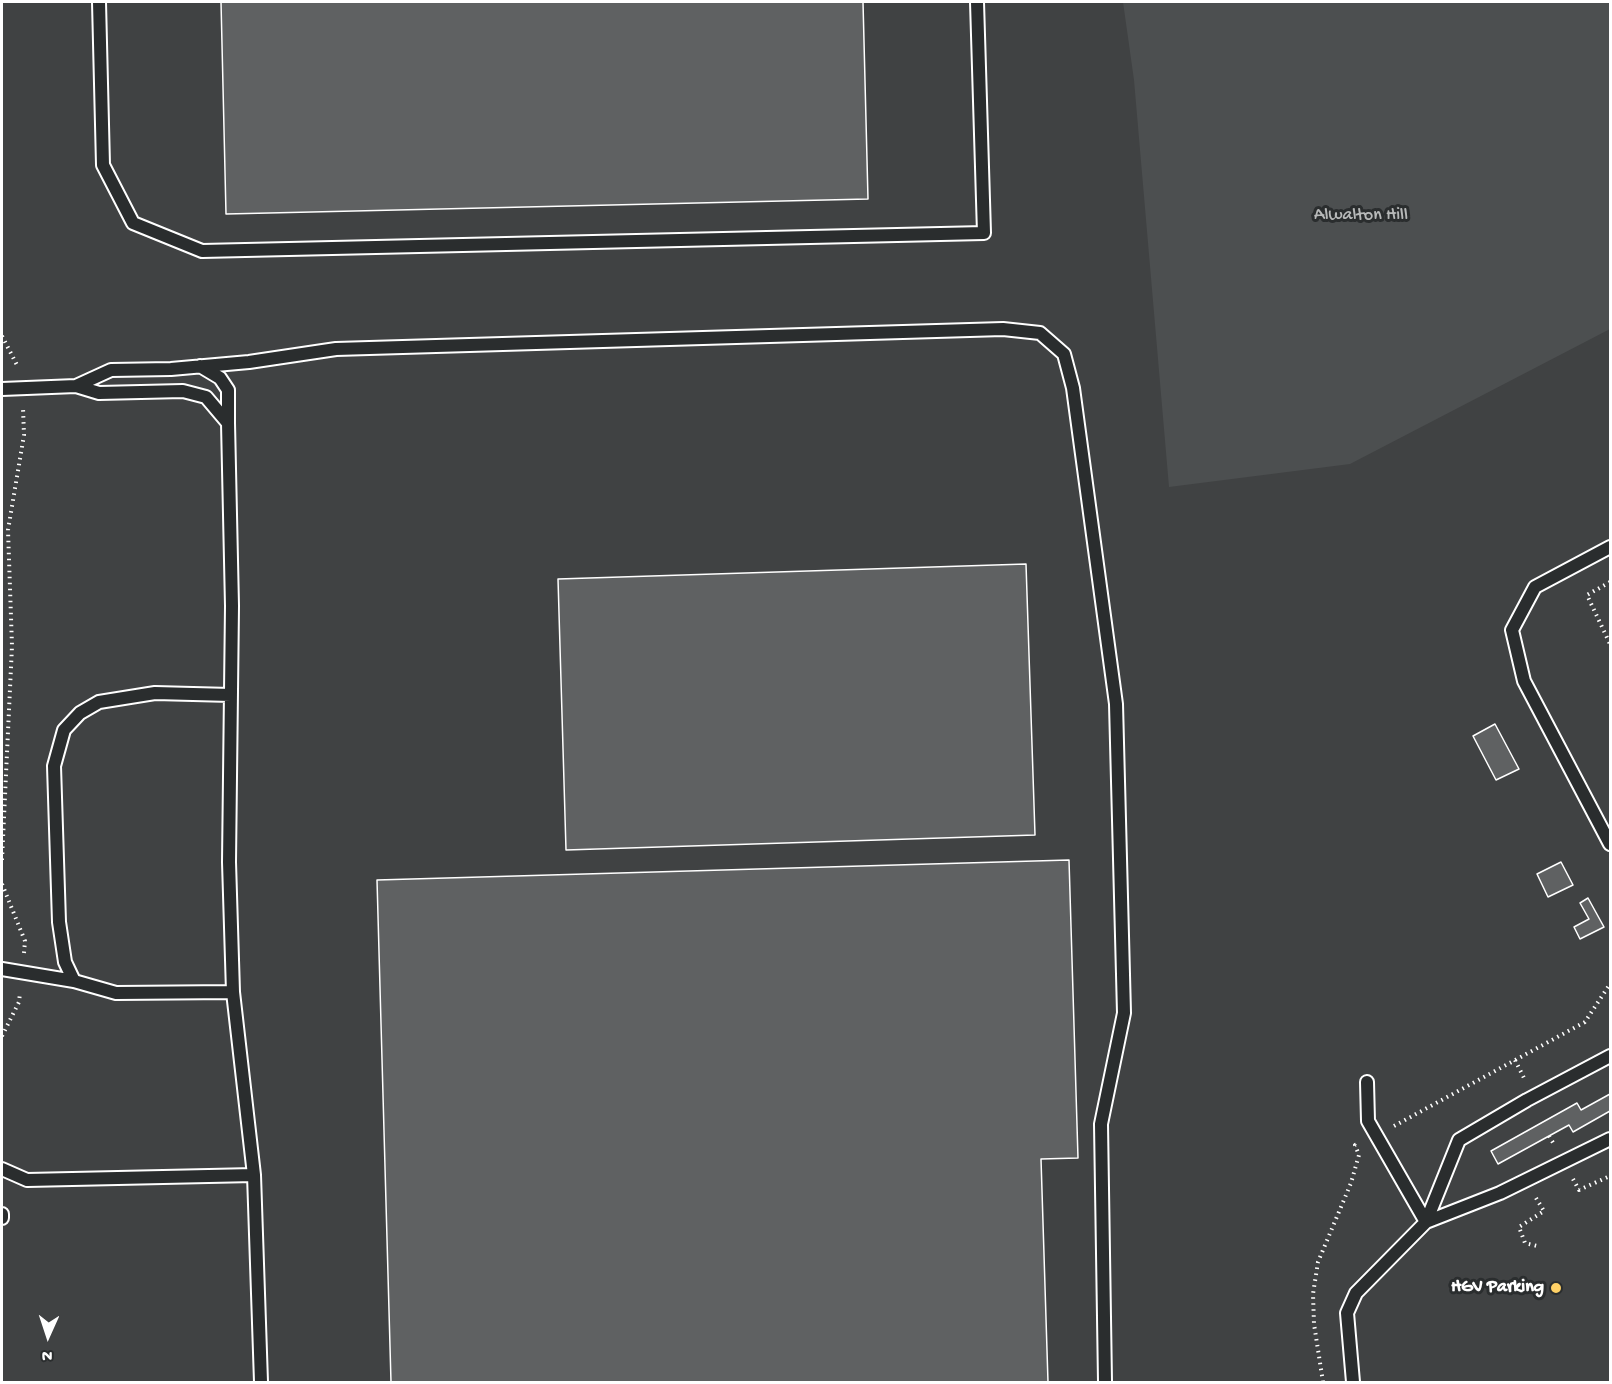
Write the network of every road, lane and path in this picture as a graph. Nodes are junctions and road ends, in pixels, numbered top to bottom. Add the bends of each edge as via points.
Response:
1 (99, 2) edge
2 (977, 2) edge
3 (2, 336) edge
4 (199, 366) junction
5 (18, 367) dead end
6 (76, 386) junction
7 (2, 389) edge
8 (23, 408) dead end
9 (228, 423) junction
10 (1611, 547) edge
11 (1611, 582) edge
12 (1611, 644) edge
13 (231, 695) junction
14 (1611, 844) edge
15 (2, 860) edge
16 (2, 884) edge
17 (25, 941) dead end
18 (2, 969) edge
19 (74, 981) junction
20 (1611, 984) edge
21 (233, 992) junction
22 (19, 1002) dead end
23 (2, 1036) edge
24 (1611, 1056) edge
25 (1367, 1082) dead end
26 (1375, 1135) junction
27 (1611, 1139) edge
28 (2, 1169) edge
29 (254, 1175) junction
30 (1526, 1181) junction
31 (1426, 1222) junction
32 (1537, 1246) dead end
33 (261, 1383) edge
34 (1105, 1383) edge
35 (1323, 1383) edge
36 (1353, 1383) edge

1 - 2 lane via 104,165 133,222 202,251 984,233
3 - 5 path
4 - 6 lane via 111,370
4 - 9 lane via 220,378 228,390
4 - 34 lane via 336,349 1003,328 1041,333 1064,354 1073,388 1116,704 1124,1013 1101,1124
6 - 7 lane
6 - 9 lane via 99,393 183,391 206,397
8 - 15 path via 24,435 8,530 12,646
9 - 13 lane
10 - 14 lane via 1535,587 1512,630 1524,681
11 - 12 path via 1587,595
13 - 19 lane via 155,693 99,702 80,713 64,730 54,766 58,922 65,962
13 - 21 lane via 229,862
16 - 17 path
18 - 19 lane
19 - 21 lane via 116,993
20 - 26 path via 1585,1022
21 - 29 lane
22 - 23 path
24 - 31 lane via 1459,1140
25 - 26 lane via 1368,1121
26 - 31 lane
26 - 35 path via 1355,1145 1359,1155 1351,1183 1318,1262 1314,1324
27 - 30 lane
28 - 29 lane via 27,1180
29 - 33 lane
30 - 31 lane
30 - 32 path via 1544,1211 1519,1227 1525,1243
31 - 36 lane via 1356,1293 1347,1313

